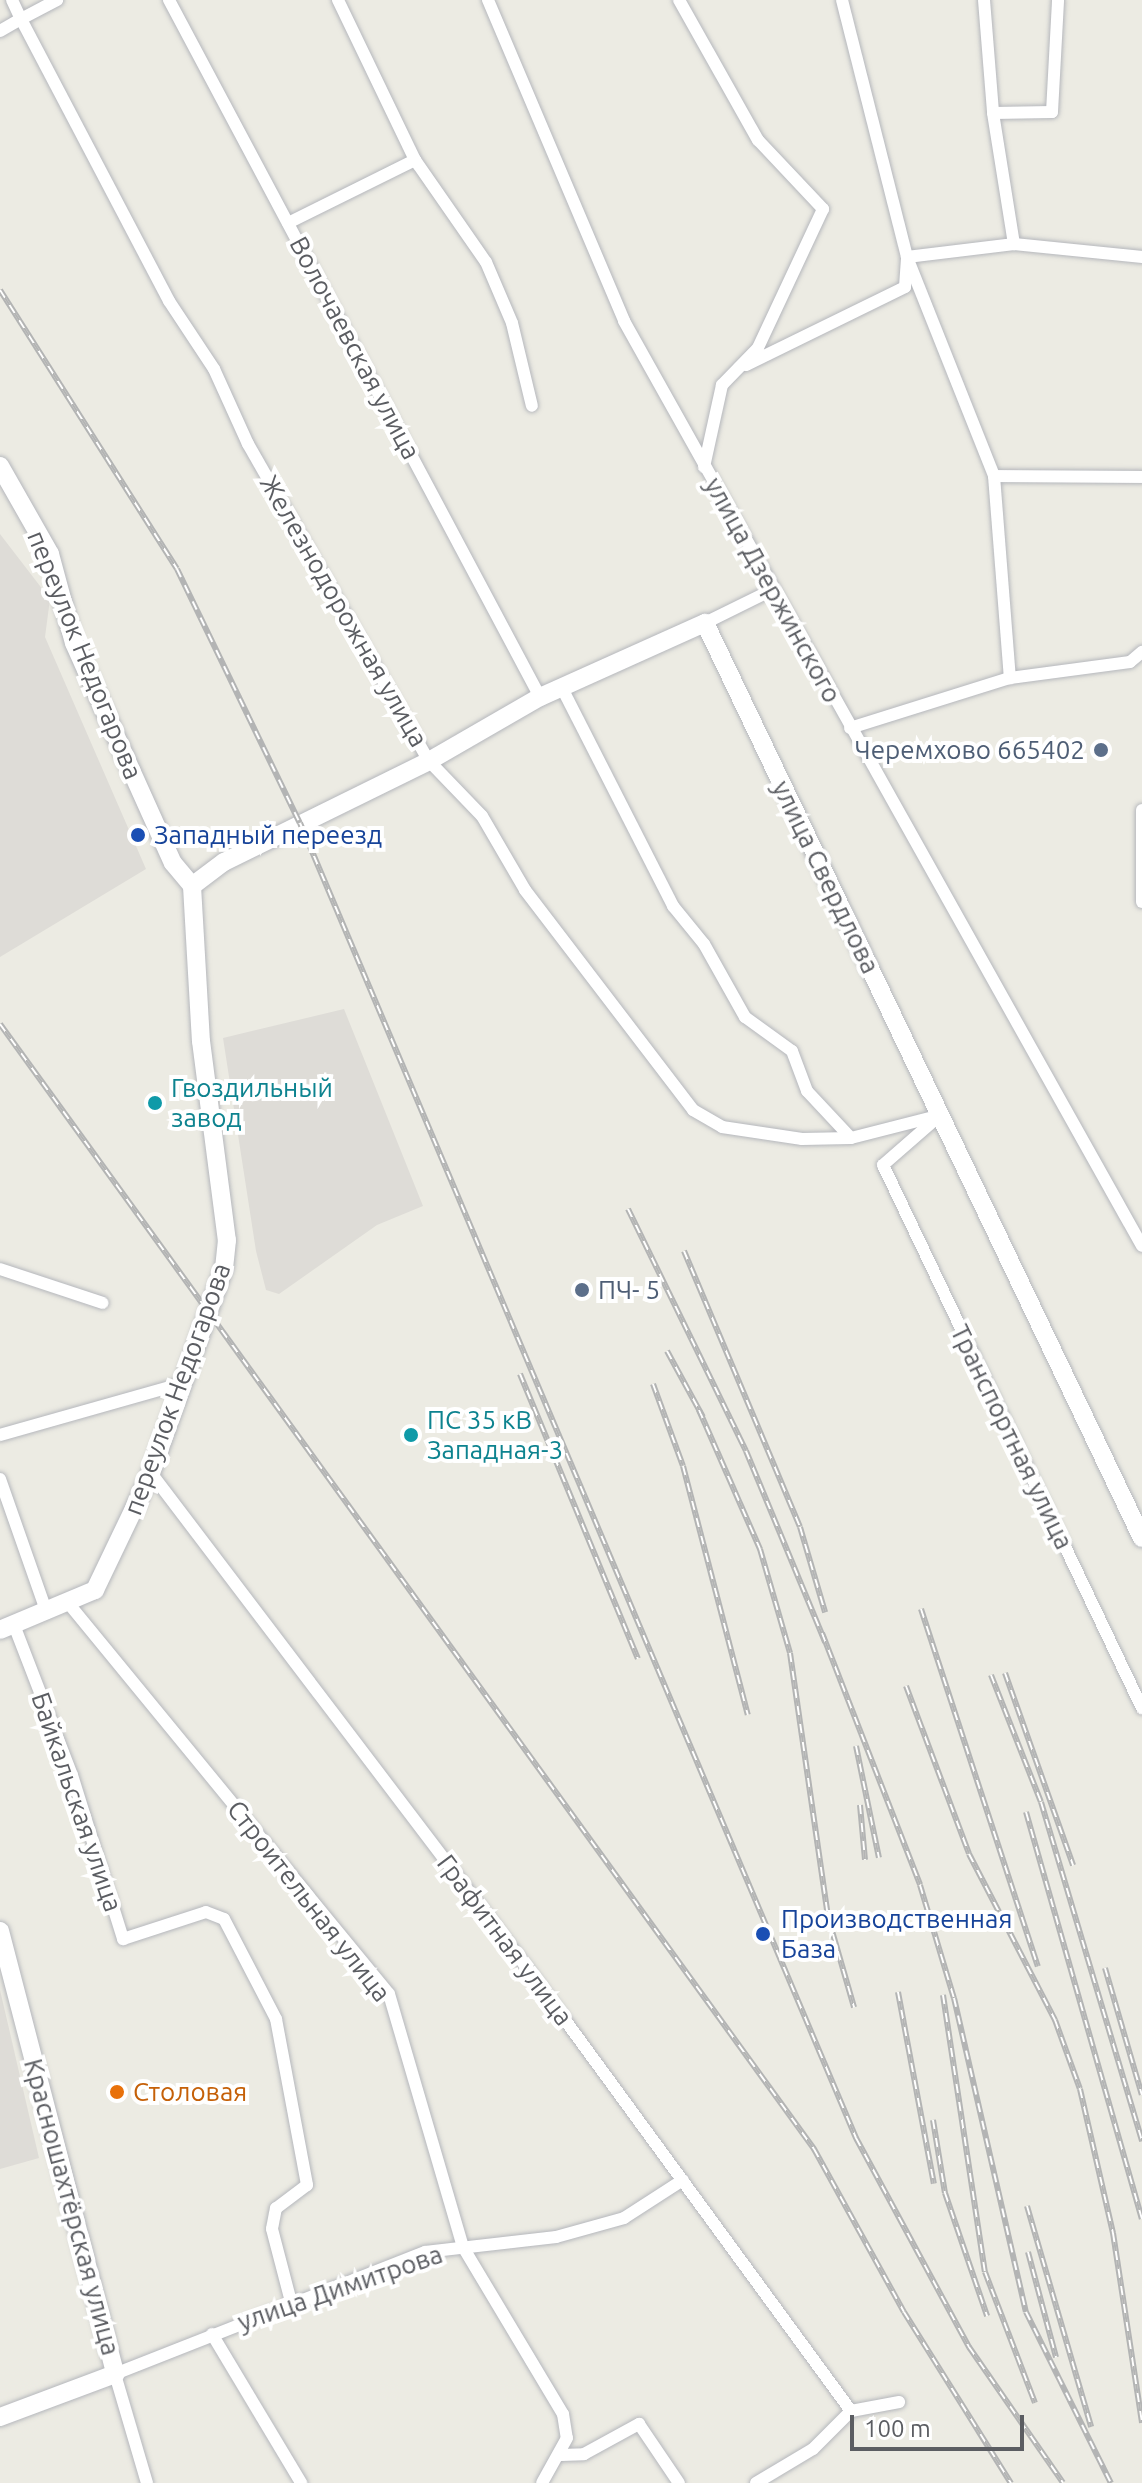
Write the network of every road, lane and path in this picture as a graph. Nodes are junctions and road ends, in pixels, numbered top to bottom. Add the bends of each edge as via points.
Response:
1 (12, 0) edge
2 (57, 0) edge
3 (169, 0) edge
4 (338, 0) edge
5 (488, 0) edge
6 (842, 0) edge
7 (984, 0) edge
8 (1058, 0) edge
9 (681, 1) edge
10 (21, 19) junction
11 (0, 31) edge
12 (993, 113) junction
13 (415, 160) junction
14 (288, 223) junction
15 (1014, 244) junction
16 (907, 257) junction
17 (1142, 257) edge
18 (738, 368) junction
19 (532, 406) dead end
20 (0, 466) edge
21 (704, 467) junction
22 (994, 476) junction
23 (1142, 477) edge
24 (770, 591) junction
25 (705, 623) junction
26 (1142, 652) edge
27 (1010, 678) junction
28 (562, 688) junction
29 (540, 697) junction
30 (850, 728) junction
31 (429, 761) junction
32 (1142, 810) edge
33 (192, 886) junction
34 (1142, 902) edge
35 (941, 1115) junction
36 (851, 1138) junction
37 (1142, 1246) edge
38 (0, 1269) edge
39 (103, 1303) dead end
40 (180, 1384) junction
41 (0, 1435) edge
42 (151, 1473) junction
43 (0, 1479) edge
44 (1142, 1538) edge
45 (69, 1604) junction
46 (47, 1613) junction
47 (7, 1628) edge
48 (1142, 1708) edge
49 (0, 1931) edge
50 (683, 2180) junction
51 (463, 2247) junction
52 (291, 2302) junction
53 (212, 2334) junction
54 (115, 2374) junction
55 (899, 2402) dead end
56 (851, 2411) junction
57 (0, 2417) edge
58 (561, 2455) junction
59 (147, 2483) edge
60 (301, 2483) edge
61 (542, 2483) edge
62 (679, 2483) edge
63 (756, 2483) edge

1 - 10 street, Железнодорожная улица
2 - 10 street
3 - 14 street, Волочаевская улица
4 - 13 street
5 - 21 street, улица Дзержинского via 624,321
6 - 16 street
7 - 12 street
8 - 12 street via 1052,112
9 - 18 street via 758,140 823,209 758,348
10 - 11 street
10 - 31 street, Железнодорожная улица via 169,301 214,369 248,444
12 - 15 street
13 - 14 street
13 - 19 street via 486,262 512,323
14 - 29 street, Волочаевская улица
15 - 16 street
15 - 17 street
16 - 18 street via 905,287
16 - 22 street
18 - 21 street via 722,385
20 - 33 street, переулок Недогарова via 50,554 74,643 173,863
21 - 24 street, улица Дзержинского
22 - 23 street
22 - 27 street
24 - 25 street
24 - 30 street, улица Дзержинского
25 - 28 street
25 - 35 street, улица Свердлова
26 - 27 street via 1130,662
27 - 30 street
28 - 29 street
28 - 36 street via 673,906 704,944 745,1017 792,1051 807,1091
29 - 31 street
30 - 37 street, улица Дзержинского
31 - 33 street via 300,823
31 - 36 street, Железнодорожная улица via 482,816 525,890 693,1110 722,1127
32 - 34 street
33 - 40 street, переулок Недогарова via 201,1041 227,1240 224,1268
35 - 36 street, Железнодорожная улица
35 - 44 street, улица Свердлова
35 - 48 street, Транспортная улица via 883,1165
38 - 39 street
40 - 41 street
40 - 42 street, переулок Недогарова
42 - 45 street, переулок Недогарова via 95,1590
42 - 50 street, Графитная улица
43 - 46 street
45 - 46 street, переулок Недогарова
45 - 51 street, Строительная улица via 389,1994
46 - 47 street, переулок Недогарова
47 - 52 street, Байкальская улица via 72,1775 123,1939 206,1912 224,1919 276,2019 307,2185 276,2208 272,2229
49 - 54 street, Красношахтёрская улица
50 - 51 street, улица Димитрова via 624,2218 556,2237
50 - 56 street, Графитная улица
51 - 52 street, улица Димитрова via 425,2252
51 - 58 street, Строительная улица via 563,2414 567,2438
52 - 53 street, улица Димитрова
53 - 54 street, улица Димитрова
53 - 60 street
54 - 57 street, улица Димитрова
54 - 59 street, Красношахтёрская улица
55 - 56 street
56 - 63 street via 813,2449
58 - 61 street
58 - 62 street via 584,2454 639,2424 649,2430

